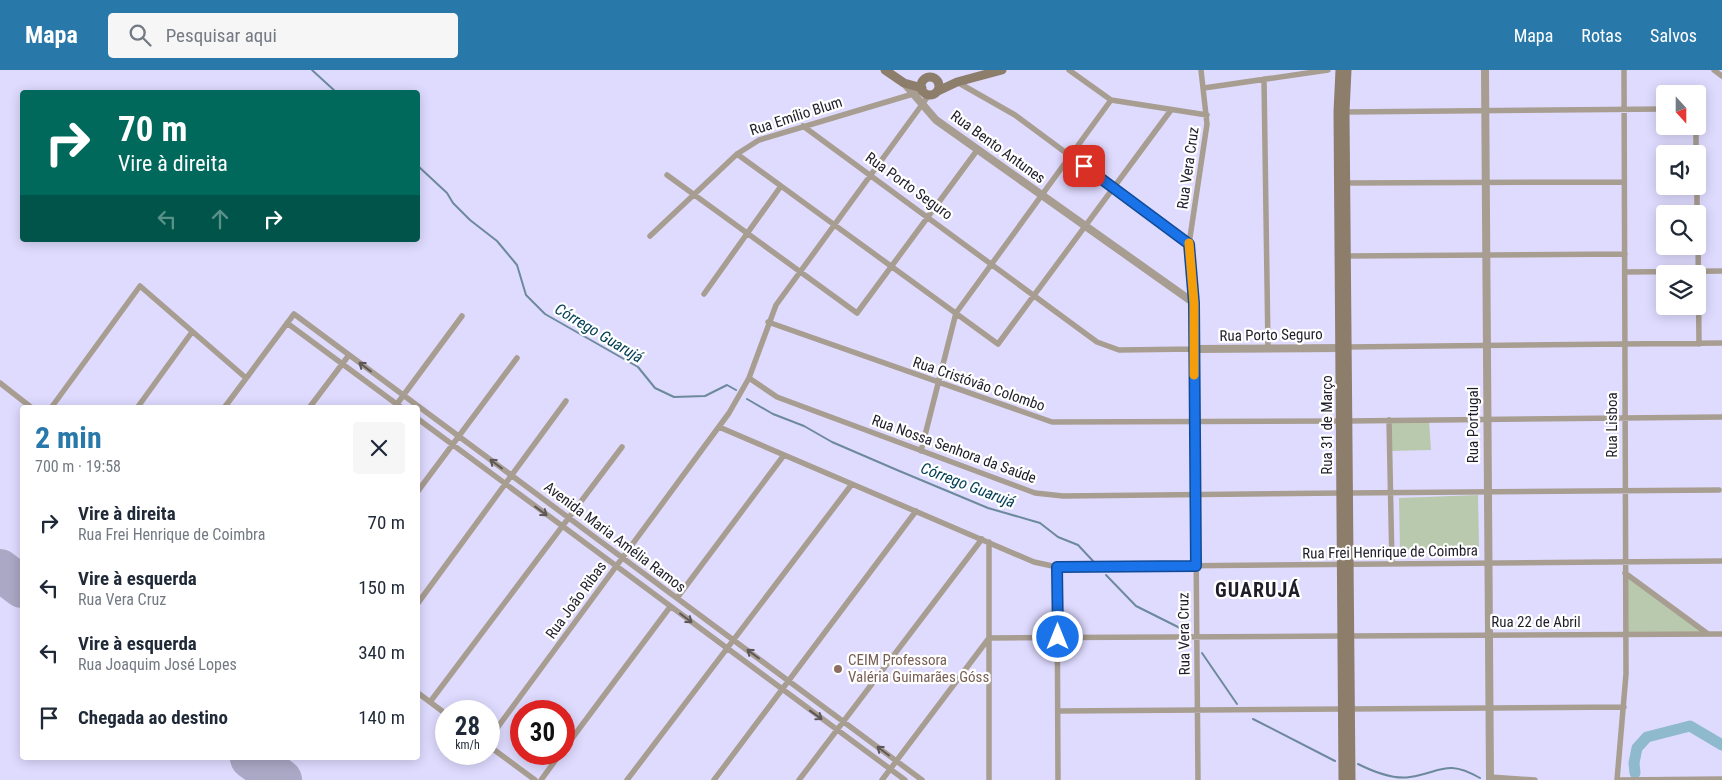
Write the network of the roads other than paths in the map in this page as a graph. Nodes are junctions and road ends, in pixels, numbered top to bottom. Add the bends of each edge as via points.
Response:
1 (885, 70) edge
2 (1002, 70) edge
3 (1069, 70) edge
4 (1201, 70) edge
5 (1328, 70) edge
6 (1340, 70) edge
7 (1346, 70) edge
8 (1485, 70) edge
9 (1624, 70) edge
10 (1714, 70) edge
11 (1722, 76) edge
12 (1264, 79) junction
13 (956, 82) junction
14 (904, 83) junction
15 (929, 85) edge
16 (1204, 88) junction
17 (913, 94) junction
18 (1111, 100) junction
19 (922, 104) junction
20 (1624, 109) junction
21 (1656, 109) edge
22 (1171, 110) junction
23 (1485, 110) junction
24 (1345, 112) junction
25 (1207, 115) junction
26 (803, 126) junction
27 (978, 149) junction
28 (737, 154) junction
29 (1070, 156) junction
30 (667, 175) dead end
31 (872, 176) junction
32 (1624, 182) junction
33 (1346, 183) junction
34 (1486, 183) junction
35 (781, 186) junction
36 (1113, 188) junction
37 (694, 194) junction
38 (1042, 195) junction
39 (928, 217) junction
40 (835, 226) junction
41 (1085, 226) junction
42 (748, 233) junction
43 (650, 236) dead end
44 (1189, 244) junction
45 (1625, 254) junction
46 (1486, 255) junction
47 (1346, 256) junction
48 (991, 264) junction
49 (891, 266) junction
50 (1706, 271) edge
51 (1722, 271) edge
52 (801, 272) junction
53 (1625, 272) junction
54 (1656, 272) edge
55 (704, 294) dead end
56 (1034, 296) junction
57 (1194, 303) junction
58 (956, 313) junction
59 (1699, 315) edge
60 (462, 316) dead end
61 (287, 322) junction
62 (768, 322) junction
63 (192, 332) junction
64 (1722, 343) edge
65 (1625, 344) junction
66 (1699, 344) junction
67 (1487, 346) junction
68 (1268, 348) junction
69 (1344, 348) junction
70 (1194, 349) junction
71 (349, 354) junction
72 (517, 358) dead end
73 (342, 363) junction
74 (246, 378) junction
75 (748, 378) junction
76 (0, 383) edge
77 (939, 383) junction
78 (403, 395) junction
79 (566, 401) dead end
80 (28, 405) edge
81 (53, 405) edge
82 (138, 405) edge
83 (226, 405) edge
84 (311, 405) edge
85 (397, 405) edge
86 (398, 405) edge
87 (416, 405) edge
88 (420, 408) edge
89 (1625, 418) junction
90 (1722, 418) edge
91 (1390, 420) junction
92 (1487, 420) junction
93 (420, 421) edge
94 (1344, 421) junction
95 (1194, 422) junction
96 (719, 427) junction
97 (458, 436) junction
98 (452, 445) junction
99 (622, 447) dead end
100 (921, 451) junction
101 (784, 455) junction
102 (512, 475) junction
103 (505, 484) junction
104 (852, 484) junction
105 (420, 488) edge
106 (1719, 490) dead end
107 (1625, 491) junction
108 (1488, 492) junction
109 (1345, 493) junction
110 (1391, 493) junction
111 (1195, 494) junction
112 (916, 511) junction
113 (569, 518) junction
114 (562, 526) junction
115 (982, 539) junction
116 (989, 542) junction
117 (622, 558) junction
118 (1722, 561) edge
119 (1625, 562) junction
120 (1488, 563) junction
121 (1345, 564) junction
122 (1392, 564) junction
123 (616, 566) junction
124 (1196, 566) junction
125 (1057, 567) junction
126 (1625, 573) junction
127 (677, 598) junction
128 (420, 600) edge
129 (670, 607) junction
130 (1626, 634) junction
131 (1708, 634) junction
132 (1722, 634) edge
133 (1489, 635) junction
134 (1196, 636) junction
135 (1346, 636) junction
136 (1058, 637) junction
137 (990, 638) junction
138 (733, 640) junction
139 (727, 648) junction
140 (788, 681) junction
141 (782, 689) junction
142 (420, 694) edge
143 (430, 702) junction
144 (435, 706) edge
145 (1624, 707) junction
146 (1489, 708) junction
147 (1346, 709) junction
148 (1197, 710) junction
149 (1058, 711) junction
150 (843, 722) junction
151 (500, 724) edge
152 (837, 730) junction
153 (575, 734) edge
154 (500, 754) edge
155 (896, 761) junction
156 (552, 765) edge
157 (890, 769) junction
158 (1490, 778) edge
159 (1722, 779) edge
160 (535, 780) edge
161 (540, 780) edge
162 (627, 780) edge
163 (714, 780) edge
164 (799, 780) edge
165 (882, 780) edge
166 (904, 780) edge
167 (922, 780) edge
168 (989, 780) edge
169 (1058, 780) edge
170 (1198, 780) edge
171 (1343, 780) edge
172 (1351, 780) edge
173 (1535, 780) edge
174 (1618, 780) edge
175 (1662, 780) edge

1 - 14 main road
2 - 13 main road, Rua Emílio Blum
3 - 18 street
4 - 16 street, Rua Vera Cruz
5 - 12 street
6 - 69 main road, Rua 31 de Março
7 - 24 main road, Rua 31 de Março
8 - 23 street, Rua Portugal
9 - 20 street, Rua Lisboa
10 - 11 street
12 - 16 street
12 - 68 street
13 - 15 main road, Rua Emílio Blum
13 - 29 street via 1006,110
14 - 15 main road
14 - 17 street, Rua Bento Antunes
15 - 17 street, Rua Emílio Blum
15 - 19 street, Rua João Ribas
16 - 25 street, Rua Vera Cruz
17 - 19 street, Rua Bento Antunes
17 - 26 street, Rua Emílio Blum
18 - 22 street
18 - 29 street
19 - 27 street, Rua Bento Antunes via 936,120
19 - 31 street, Rua João Ribas
20 - 21 street
20 - 23 street
20 - 32 street, Rua Lisboa
22 - 25 street
22 - 36 street
23 - 24 street
23 - 34 street, Rua Portugal
24 - 33 main road, Rua 31 de Março
25 - 44 street, Rua Vera Cruz
26 - 28 street, Rua Emílio Blum via 759,140
26 - 31 street, Rua Porto Seguro
27 - 38 street, Rua Bento Antunes
27 - 39 street
28 - 35 street
28 - 37 street, Rua Emílio Blum
29 - 36 street
29 - 38 street
30 - 37 street
31 - 39 street, Rua Porto Seguro
31 - 40 street, Rua João Ribas
32 - 34 street
32 - 45 street, Rua Lisboa
33 - 34 street
33 - 47 main road, Rua 31 de Março
34 - 46 street, Rua Portugal
35 - 40 street
35 - 42 street
36 - 41 street
36 - 44 street
37 - 42 street
37 - 43 street, Rua Emílio Blum
38 - 41 street, Rua Bento Antunes
38 - 48 street
39 - 48 street, Rua Porto Seguro
39 - 49 street
40 - 49 street
40 - 52 street, Rua João Ribas
41 - 56 street
41 - 57 street, Rua Bento Antunes
42 - 52 street
42 - 55 street
44 - 57 street, Rua Vera Cruz
45 - 46 street
45 - 53 street, Rua Lisboa
46 - 47 street
46 - 67 street, Rua Portugal
47 - 69 main road, Rua 31 de Março
48 - 56 street, Rua Porto Seguro
48 - 58 street
49 - 52 street via 857,313
49 - 58 street
50 - 51 street
52 - 62 street, Rua João Ribas via 776,305
53 - 54 street
53 - 65 street, Rua Lisboa
56 - 58 street via 998,344
56 - 70 street, Rua Porto Seguro via 1111,349
57 - 70 street, Rua Vera Cruz
58 - 77 street
59 - 66 street
60 - 78 street
61 - 71 street, Avenida Maria Amélia Ramos via 294,314
61 - 73 street
61 - 74 street
62 - 75 street, Rua João Ribas
62 - 77 street, Rua Cristóvão Colombo
63 - 74 street
63 - 81 street via 140,286
63 - 82 street
64 - 66 street, Rua Porto Seguro
65 - 66 street, Rua Porto Seguro
65 - 67 street, Rua Porto Seguro
65 - 89 street, Rua Lisboa
67 - 69 street, Rua Porto Seguro
67 - 92 street, Rua Portugal
68 - 69 street, Rua Porto Seguro
68 - 70 street, Rua Porto Seguro
69 - 94 main road, Rua 31 de Março
70 - 95 street, Rua Vera Cruz
71 - 73 street
78 -> 71 street, Avenida Maria Amélia Ramos
72 - 97 street
73 - 84 street
73 - 85 street
74 - 83 street
75 - 96 street, Rua João Ribas
75 - 100 street, Rua Nossa Senhora da Saúde via 777,397
76 - 80 street
77 - 95 street, Rua Cristóvão Colombo via 1052,422
77 - 100 street
78 - 86 street
78 - 87 street, Avenida Maria Amélia Ramos
79 - 102 street
88 - 97 street, Avenida Maria Amélia Ramos
89 - 90 street, Rua Cristóvão Colombo
89 - 92 street, Rua Cristóvão Colombo
89 - 107 street, Rua Lisboa
91 - 92 street, Rua Cristóvão Colombo
91 - 94 street, Rua Cristóvão Colombo
91 - 110 street
92 - 108 street, Rua Portugal
93 - 98 street, Avenida Maria Amélia Ramos
94 - 95 street, Rua Cristóvão Colombo
94 - 109 main road, Rua 31 de Março
95 - 111 street, Rua Vera Cruz
96 - 101 street, Rua Frei Henrique de Coimbra
96 - 117 street, Rua João Ribas
97 - 98 street
102 -> 97 street, Avenida Maria Amélia Ramos
98 - 103 street, Avenida Maria Amélia Ramos
98 - 105 street
99 - 113 street
100 - 111 street, Rua Nossa Senhora da Saúde via 1035,493 1063,496
101 - 104 street, Rua Frei Henrique de Coimbra
101 - 127 street
102 - 103 street
102 - 113 street, Avenida Maria Amélia Ramos
103 -> 114 street, Avenida Maria Amélia Ramos
103 - 128 street
104 - 112 street, Rua Frei Henrique de Coimbra
104 - 138 street
106 - 107 street, Rua Nossa Senhora da Saúde
107 - 108 street, Rua Nossa Senhora da Saúde
107 - 119 street, Rua Lisboa
108 - 110 street, Rua Nossa Senhora da Saúde
108 - 120 street, Rua Portugal
109 - 110 street, Rua Nossa Senhora da Saúde
109 - 111 street, Rua Nossa Senhora da Saúde
109 - 121 main road, Rua 31 de Março
110 - 122 street
111 - 124 street, Rua Vera Cruz
112 - 115 street, Rua Frei Henrique de Coimbra
112 - 140 street
113 - 114 street
113 - 117 street, Avenida Maria Amélia Ramos
114 - 123 street, Avenida Maria Amélia Ramos
114 - 143 street
115 - 116 street, Rua Frei Henrique de Coimbra
115 - 150 street
116 - 125 street, Rua Frei Henrique de Coimbra via 1034,562
116 - 137 street
117 - 123 street, Rua João Ribas
117 - 127 street, Avenida Maria Amélia Ramos
118 - 119 street, Rua Frei Henrique de Coimbra
119 - 120 street, Rua Frei Henrique de Coimbra
119 - 126 street, Rua Lisboa
120 - 122 street, Rua Frei Henrique de Coimbra
120 - 133 street, Rua Portugal
121 - 122 street, Rua Frei Henrique de Coimbra
121 - 124 street, Rua Frei Henrique de Coimbra
121 - 135 main road, Rua 31 de Março
123 - 129 street, Avenida Maria Amélia Ramos
123 - 151 street, Rua João Ribas
124 - 125 street, Rua Frei Henrique de Coimbra
124 - 134 street, Rua Vera Cruz
125 - 136 street
126 - 130 street, Rua Lisboa
126 - 131 street
127 - 138 street, Avenida Maria Amélia Ramos
129 -> 139 street, Avenida Maria Amélia Ramos
129 - 153 street
130 - 131 street, Rua 22 de Abril
130 - 133 street, Rua 22 de Abril
130 - 145 street, Rua Lisboa
131 - 132 street, Rua 22 de Abril
133 - 135 street, Rua 22 de Abril
133 - 146 street, Rua Portugal
134 - 135 street, Rua 22 de Abril
134 - 136 street, Rua 22 de Abril
134 - 148 street, Rua Vera Cruz
135 - 147 main road, Rua 31 de Março
136 - 137 street, Rua 22 de Abril
136 - 149 street
137 - 155 street
137 - 168 street
138 - 139 street
140 -> 138 street, Avenida Maria Amélia Ramos
139 - 141 street, Avenida Maria Amélia Ramos
139 - 162 street
140 - 141 street
140 - 150 street, Avenida Maria Amélia Ramos
141 -> 152 street, Avenida Maria Amélia Ramos
141 - 163 street
142 - 143 street
143 - 144 street
145 - 146 street
145 - 174 street, Rua Lisboa
146 - 147 street
146 - 158 street, Rua Portugal
147 - 148 street
147 - 171 main road, Rua 31 de Março
147 - 172 main road, Rua 31 de Março
148 - 149 street
148 - 170 street, Rua Vera Cruz
149 - 169 street
150 - 152 street
155 -> 150 street, Avenida Maria Amélia Ramos
152 - 157 street, Avenida Maria Amélia Ramos
152 - 164 street
154 - 160 street
155 - 157 street
155 - 167 street, Avenida Maria Amélia Ramos
156 - 161 street
157 - 165 street
157 - 166 street, Avenida Maria Amélia Ramos
158 - 173 street
159 - 175 street
174 - 175 street

